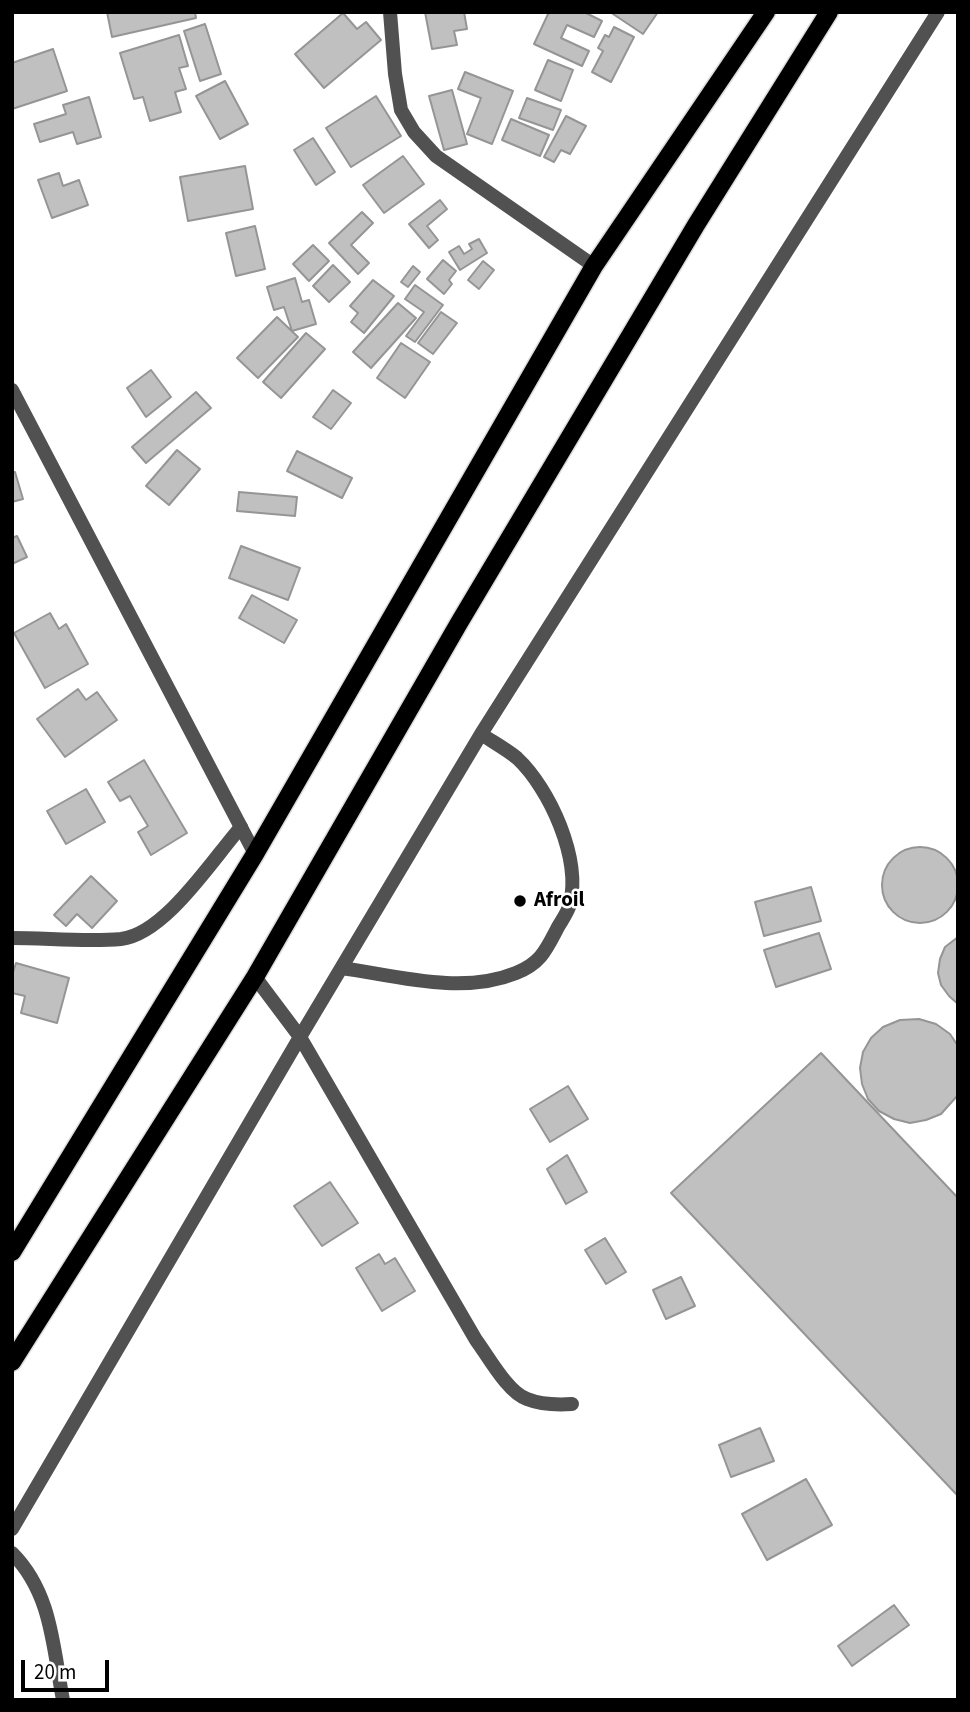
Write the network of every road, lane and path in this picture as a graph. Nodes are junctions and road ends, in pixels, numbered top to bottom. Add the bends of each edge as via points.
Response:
1 (390, 12) edge
2 (829, 12) edge
3 (938, 12) edge
4 (760, 15) edge
5 (594, 266) junction
6 (12, 390) edge
7 (481, 734) junction
8 (241, 827) junction
9 (255, 854) junction
10 (12, 938) edge
11 (342, 968) junction
12 (255, 976) junction
13 (300, 1037) junction
14 (12, 1252) edge
15 (12, 1362) edge
16 (572, 1404) dead end
17 (12, 1529) edge
18 (12, 1553) edge
19 (64, 1700) edge

1 - 5 street via 401,110 414,132 436,156
2 - 12 main road via 459,623
3 - 7 street
4 - 5 main road
5 - 9 main road
6 - 8 street
7 - 11 street
7 - 11 street via 517,759 541,788 569,855 573,877 570,905 542,958 517,972 456,983
8 - 9 street
8 - 10 street via 152,928 122,939
9 - 14 main road
11 - 13 street
12 - 13 street
12 - 15 main road
13 - 16 street via 476,1340 503,1378 524,1399
13 - 17 street
18 - 19 street via 41,1595

